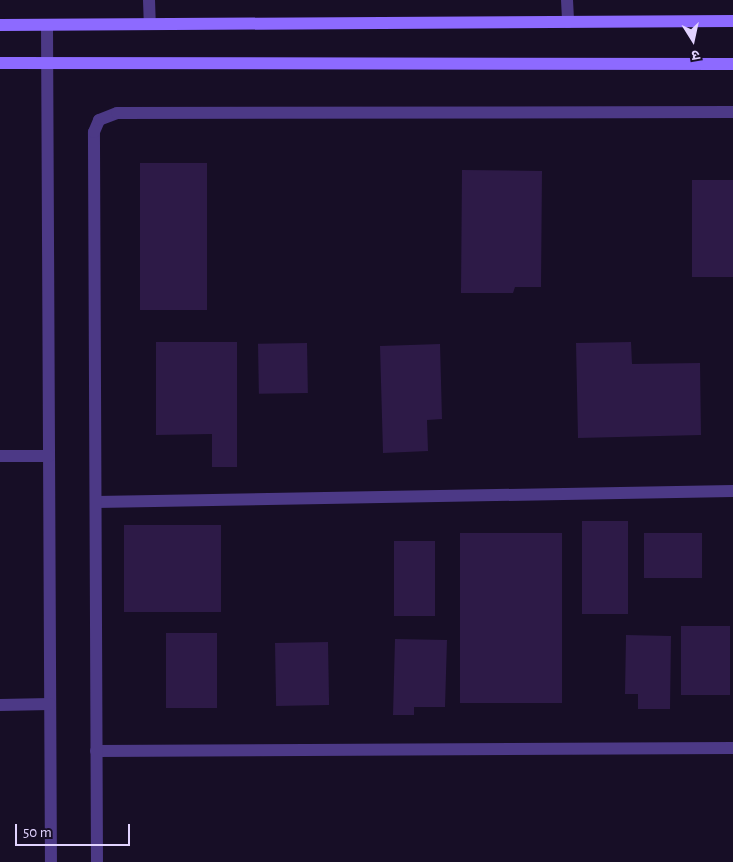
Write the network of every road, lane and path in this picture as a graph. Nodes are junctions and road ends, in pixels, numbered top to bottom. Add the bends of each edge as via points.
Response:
1 (149, 0) edge
2 (567, 0) edge
3 (733, 21) edge
4 (568, 22) junction
5 (150, 24) junction
6 (0, 25) edge
7 (48, 25) junction
8 (0, 63) edge
9 (46, 63) junction
10 (733, 64) edge
11 (733, 112) edge
12 (0, 456) edge
13 (49, 456) junction
14 (733, 491) edge
15 (96, 502) junction
16 (50, 704) junction
17 (0, 705) edge
18 (733, 748) edge
19 (96, 750) junction
20 (51, 862) edge
21 (97, 862) edge

1 - 5 street
2 - 4 street
3 - 4 street
4 - 5 street
5 - 7 street
6 - 7 street
7 - 9 street
8 - 9 street
9 - 10 street
9 - 13 street
11 - 15 street via 117,114 99,120 94,132
12 - 13 street
13 - 16 street
14 - 15 street
15 - 19 street
16 - 17 street
16 - 20 street
18 - 19 street
19 - 21 street

